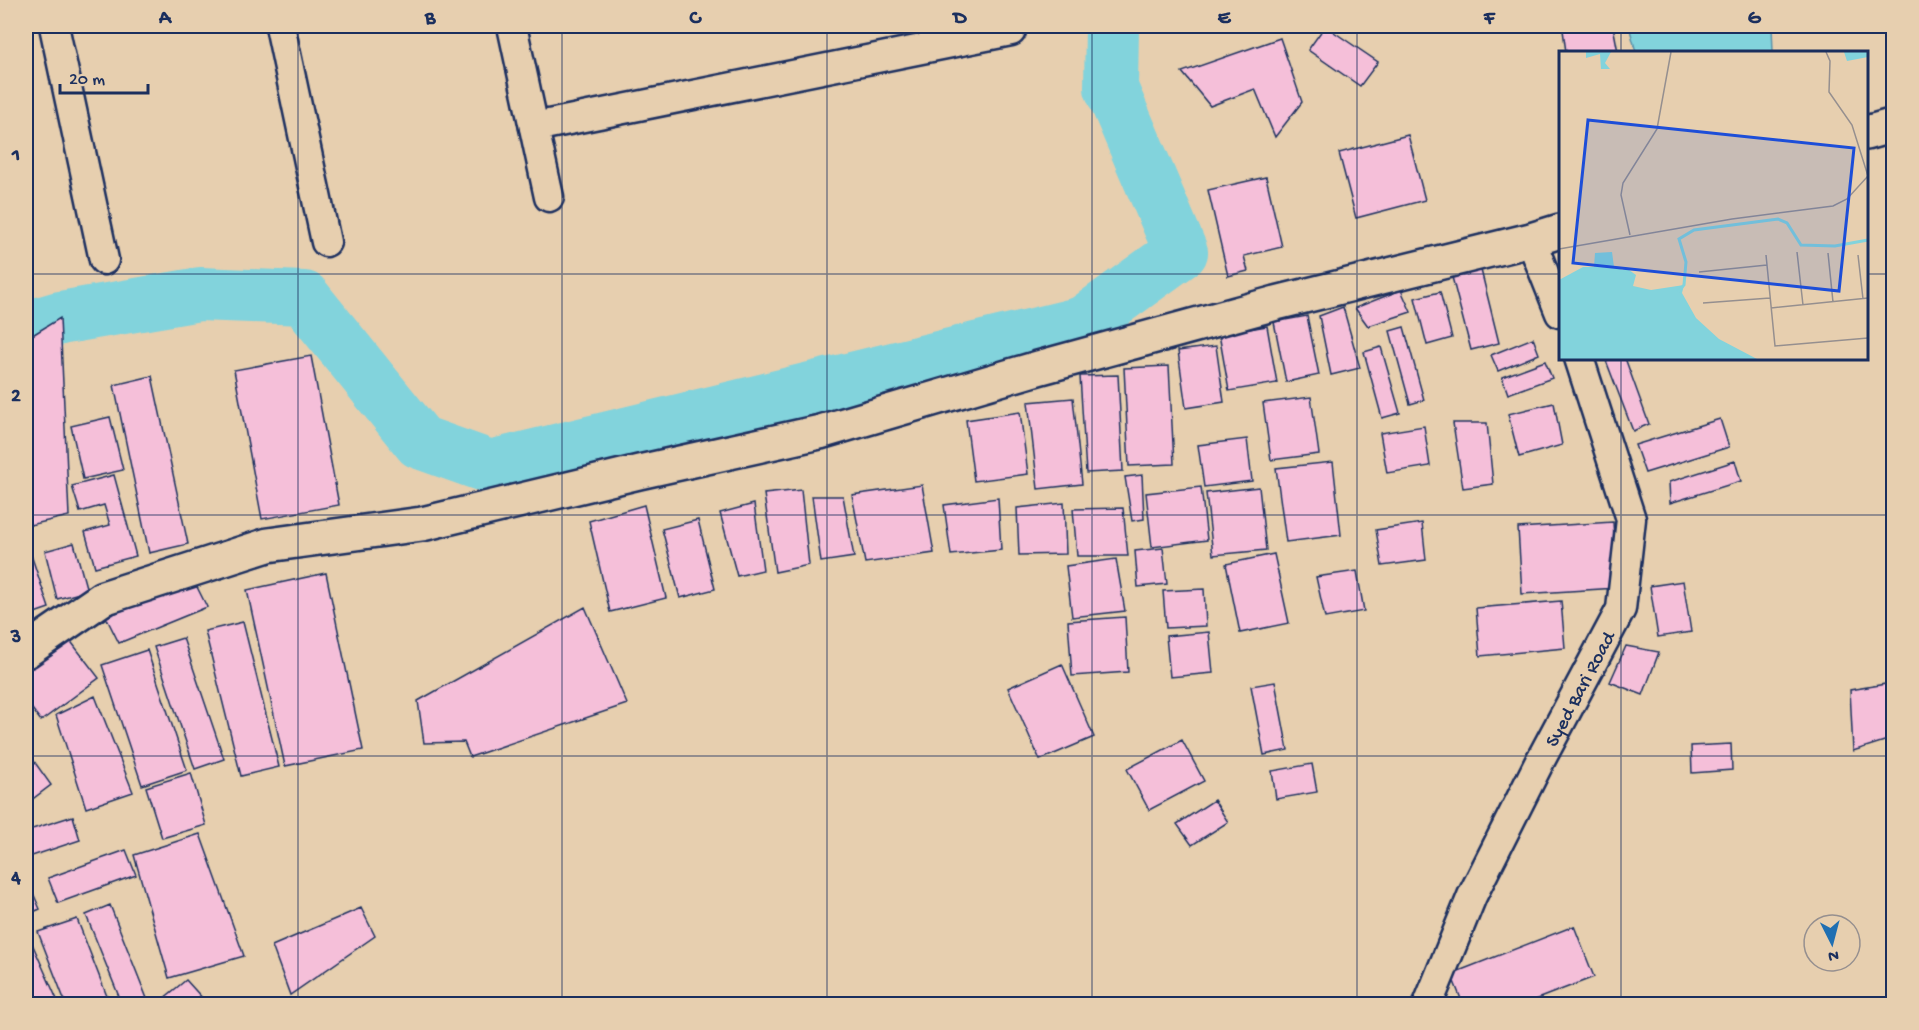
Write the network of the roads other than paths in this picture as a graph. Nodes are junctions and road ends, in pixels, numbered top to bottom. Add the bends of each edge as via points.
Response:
1 (54, 26) edge
2 (280, 26) edge
3 (512, 26) edge
4 (1011, 31) dead end
5 (1893, 125) edge
6 (534, 128) junction
7 (1868, 132) edge
8 (549, 197) dead end
9 (1546, 236) edge
10 (326, 242) dead end
11 (104, 260) dead end
12 (1559, 308) edge
13 (1580, 360) edge
14 (26, 651) edge
15 (1428, 1005) edge

1 - 11 street
2 - 10 street
3 - 6 street
4 - 6 street
5 - 7 street
6 - 8 street
9 - 12 street
9 - 14 street via 1264,306 820,432 422,524 268,545 103,598
13 - 15 street, Syed Bari Road via 1631,519 1621,609 1472,896

